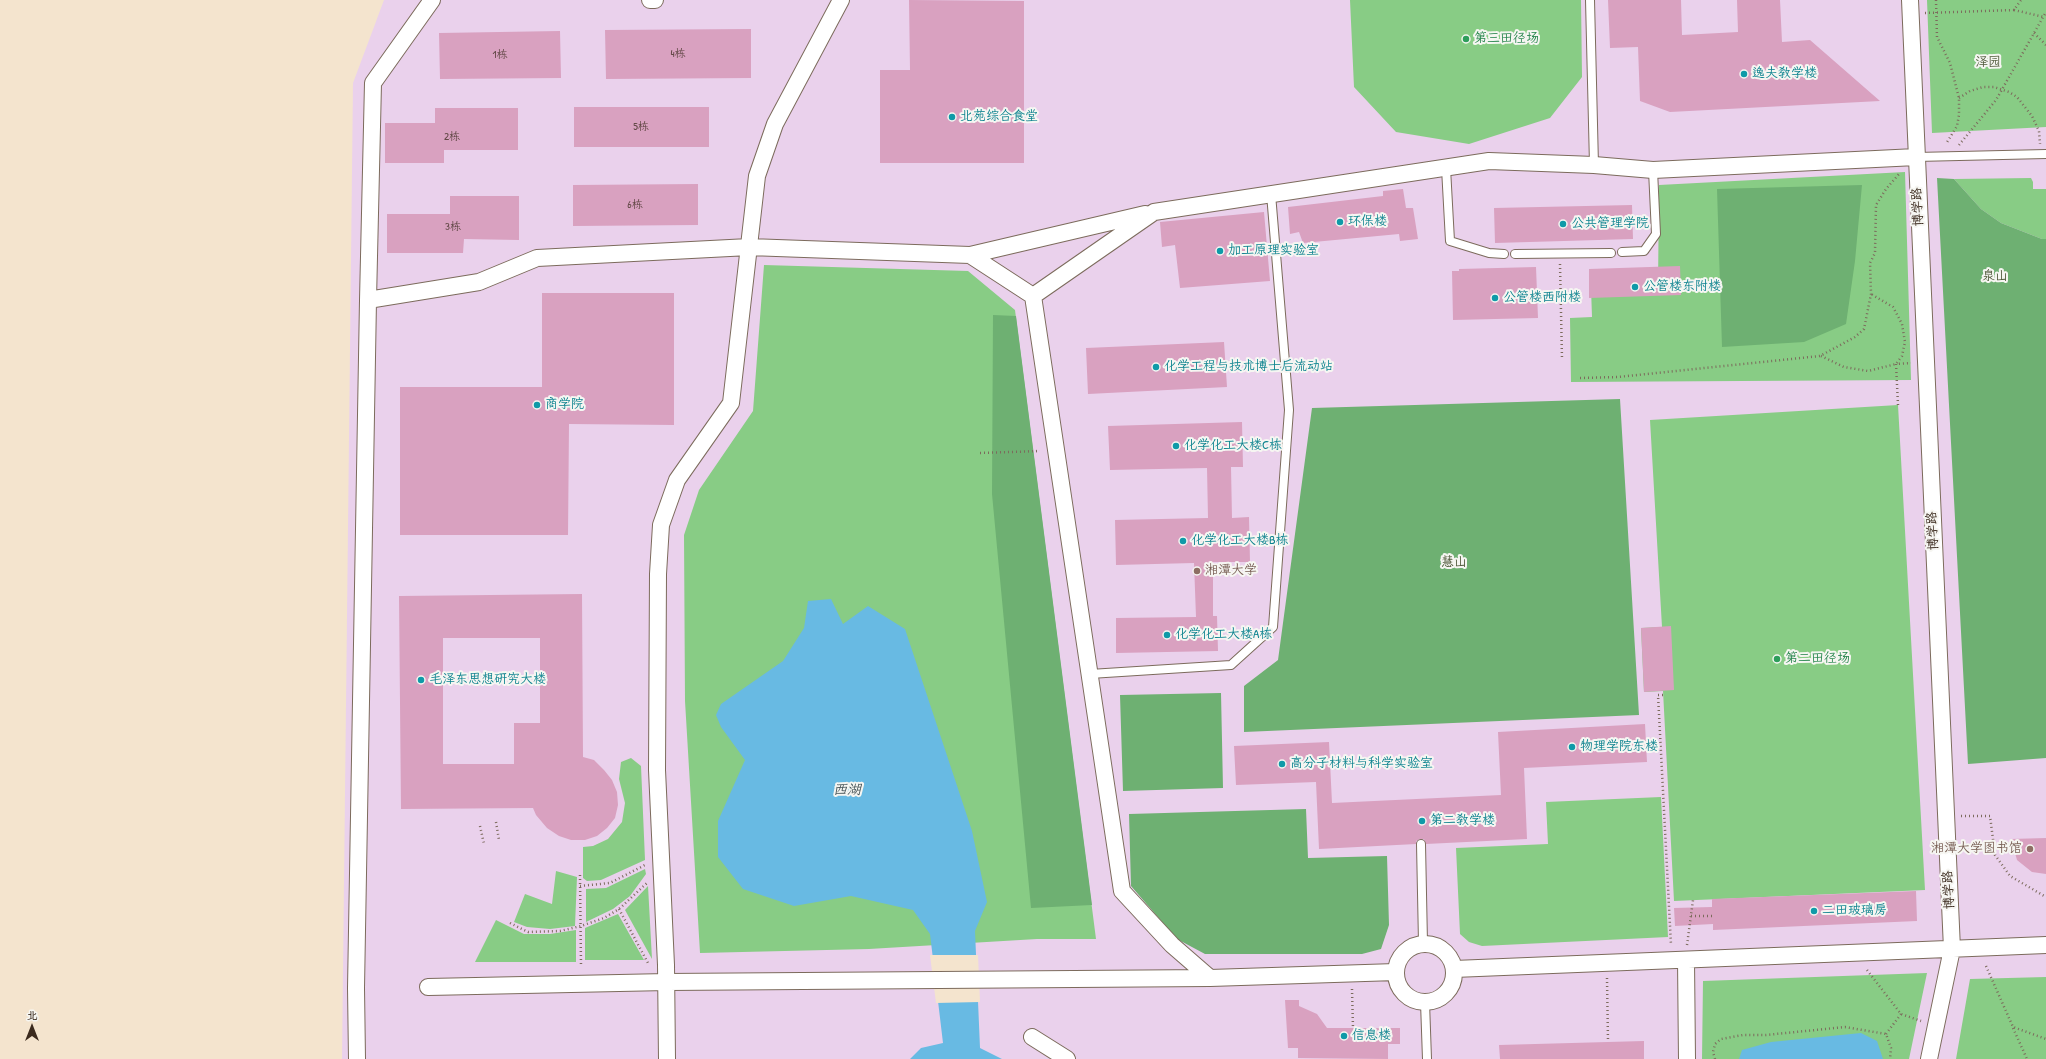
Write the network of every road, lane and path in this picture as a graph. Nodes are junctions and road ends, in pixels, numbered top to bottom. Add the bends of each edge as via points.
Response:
1 (432, 0) edge
2 (650, 0) edge
3 (655, 0) edge
4 (841, 0) edge
5 (1590, 0) edge
6 (1910, 0) edge
7 (1936, 0) edge
8 (2021, 0) edge
9 (2014, 10) junction
10 (2046, 12) edge
11 (1937, 13) junction
12 (2044, 17) junction
13 (2034, 33) junction
14 (2046, 45) edge
15 (2002, 90) junction
16 (1959, 98) junction
17 (2043, 154) edge
18 (1934, 156) junction
19 (1949, 156) junction
20 (1916, 157) junction
21 (1594, 165) junction
22 (1446, 168) junction
23 (1653, 170) junction
24 (1903, 171) dead end
25 (1271, 194) junction
26 (1154, 212) junction
27 (749, 247) junction
28 (1611, 252) dead end
29 (1622, 252) dead end
30 (1560, 253) junction
31 (1504, 254) dead end
32 (1515, 254) dead end
33 (970, 256) junction
34 (1871, 294) junction
35 (1033, 296) junction
36 (368, 300) junction
37 (1820, 356) junction
38 (1562, 359) dead end
39 (1914, 362) dead end
40 (1896, 364) junction
41 (1580, 378) dead end
42 (1898, 405) dead end
43 (1043, 451) dead end
44 (980, 453) dead end
45 (1090, 674) junction
46 (1663, 695) dead end
47 (1946, 816) junction
48 (496, 822) dead end
49 (480, 826) dead end
50 (499, 840) dead end
51 (484, 844) dead end
52 (1421, 844) dead end
53 (646, 864) dead end
54 (580, 875) dead end
55 (651, 878) dead end
56 (580, 886) junction
57 (2046, 897) edge
58 (1693, 900) dead end
59 (619, 909) junction
60 (1691, 916) junction
61 (1713, 916) dead end
62 (510, 923) dead end
63 (581, 926) junction
64 (1423, 943) junction
65 (2046, 945) edge
66 (1672, 946) dead end
67 (1952, 949) junction
68 (1686, 960) junction
69 (581, 966) dead end
70 (649, 966) dead end
71 (1986, 966) dead end
72 (1454, 969) junction
73 (1867, 970) dead end
74 (1396, 972) junction
75 (1351, 974) junction
76 (1607, 975) dead end
77 (1210, 978) junction
78 (667, 982) junction
79 (428, 987) dead end
80 (1425, 1002) junction
81 (1901, 1014) junction
82 (1923, 1022) dead end
83 (2013, 1027) junction
84 (1353, 1028) dead end
85 (1886, 1034) junction
86 (1032, 1037) dead end
87 (2046, 1039) edge
88 (1608, 1042) dead end
89 (357, 1059) edge
90 (667, 1059) edge
91 (1067, 1059) edge
92 (1427, 1059) edge
93 (1687, 1059) edge
94 (1715, 1059) edge
95 (1890, 1059) edge
96 (1929, 1059) edge
97 (2027, 1059) edge

1 - 36 street via 373,83
2 - 3 street
4 - 27 street via 775,124 757,176
5 - 21 lane
6 - 20 street, 博学路
7 - 11 path
8 - 9 path
9 - 11 path
9 - 12 path
10 - 12 path
11 - 16 path via 1938,37 1950,63
12 - 13 path
13 - 14 path
13 - 15 path
15 - 16 path via 1983,87
15 - 17 path via 2017,97 2032,116 2039,131
15 - 19 path
16 - 18 path via 1957,126 1949,141
17 - 19 lane
18 - 19 lane
18 - 20 lane
20 - 23 street
20 - 47 street, 博学路
21 - 22 street via 1489,161
21 - 23 street
22 - 25 street
22 - 31 lane via 1450,241
23 - 29 lane via 1656,234 1644,251
24 - 34 path via 1886,189 1876,205 1875,252 1870,263
25 - 26 street
25 - 45 lane via 1288,410 1273,627 1232,665
26 - 33 street
26 - 35 street
27 - 33 street
27 - 36 street via 537,258 479,282
27 - 78 street via 731,403 677,480 661,525 658,574 657,770
28 - 30 lane
30 - 32 lane
30 - 38 path
33 - 35 street
34 - 37 path via 1864,329 1855,337
34 - 40 path via 1892,307 1902,324 1905,342 1902,356
35 - 45 street
36 - 89 street
37 - 40 path via 1844,367 1868,371
37 - 41 path via 1618,377
39 - 40 path
40 - 42 path
43 - 44 path
45 - 77 street via 1122,891 1172,945
46 - 66 path via 1658,695
47 - 57 path via 1990,816 1995,855 2010,876
47 - 67 street, 博学路
48 - 50 path
49 - 51 path
52 - 64 lane
53 - 56 path via 610,883
54 - 56 path
55 - 59 path
56 - 63 path
58 - 60 path
59 - 63 path via 604,918
59 - 70 path
60 - 61 path
60 - 68 path
62 - 63 path via 528,932 560,931
63 - 69 path
64 - 72 street via 1446,953
64 - 74 street via 1406,950 1399,960
65 - 67 street
67 - 68 street
67 - 96 street, 博学路
68 - 72 street
68 - 93 street
71 - 83 path
72 - 80 street via 1454,979 1450,988 1435,1000
73 - 81 path
74 - 75 street
74 - 80 street via 1397,982 1408,997
75 - 77 street
75 - 84 path
76 - 88 path
77 - 78 street
78 - 79 street
78 - 90 street
80 - 92 lane
81 - 82 path
81 - 85 path
83 - 87 path
83 - 97 path
85 - 94 path via 1844,1027 1743,1035 1721,1039 1715,1044
85 - 95 path via 1891,1048
86 - 91 street

